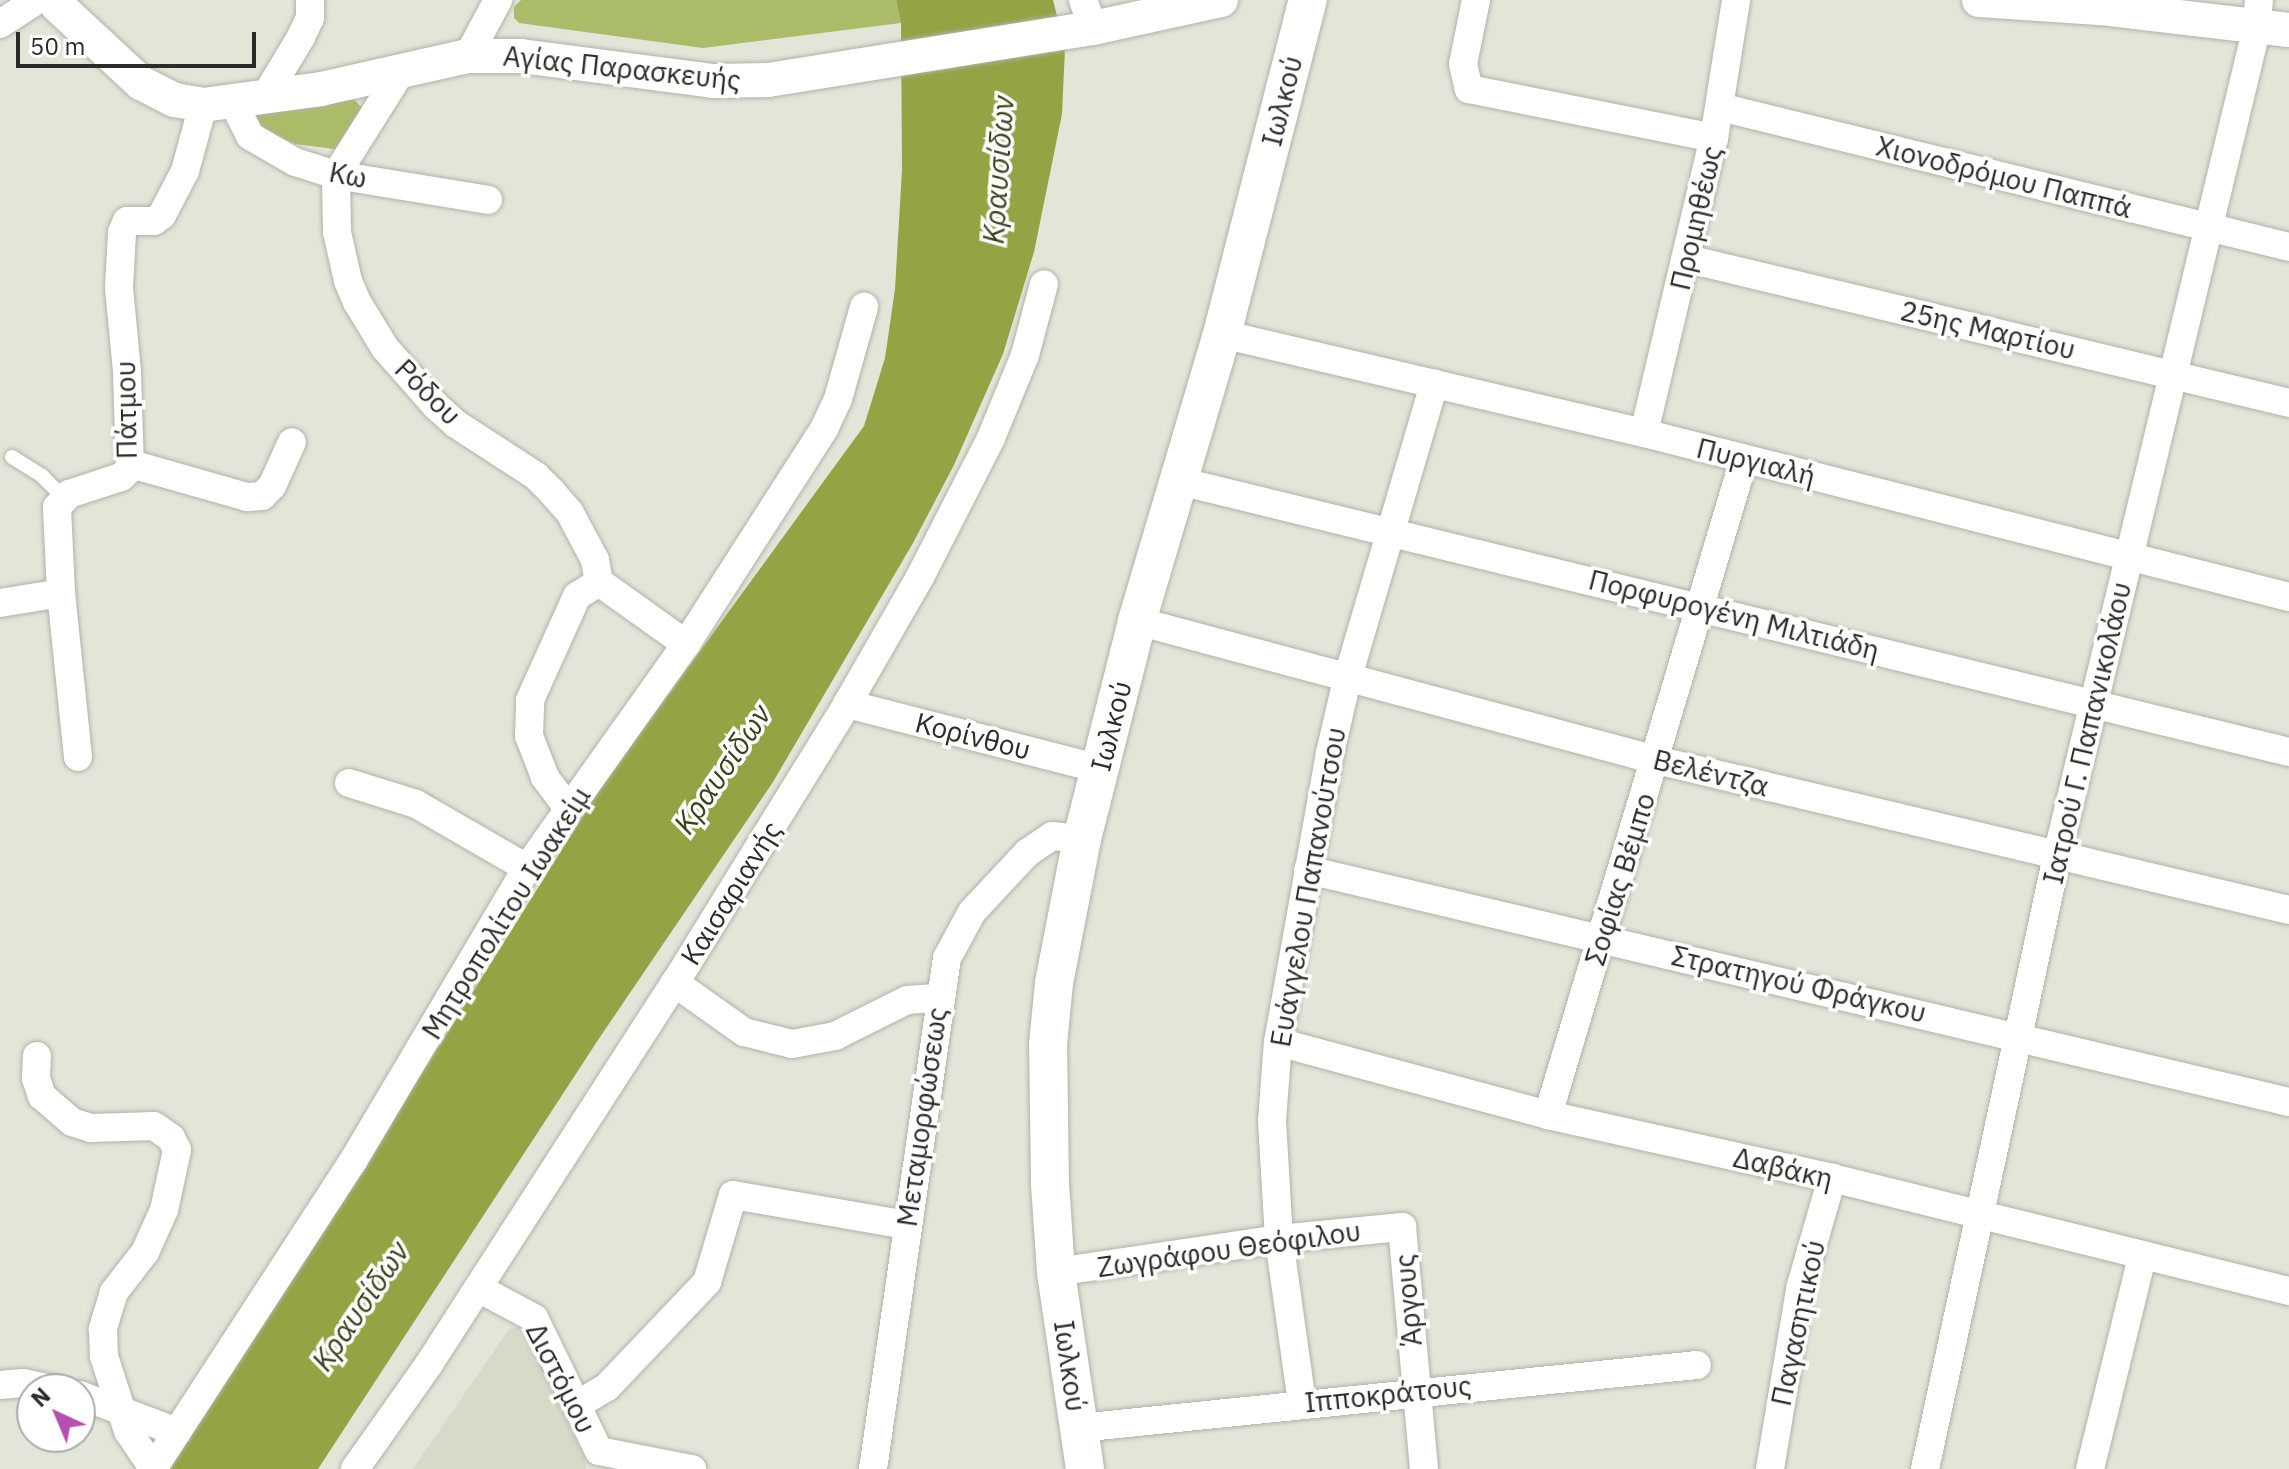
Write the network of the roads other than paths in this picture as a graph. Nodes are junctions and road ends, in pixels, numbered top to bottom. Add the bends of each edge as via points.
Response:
1 (310, 0) edge
2 (498, 0) edge
3 (1221, 0) edge
4 (1308, 0) edge
5 (1476, 0) edge
6 (1736, 0) edge
7 (1979, 0) edge
8 (51, 1) edge
9 (2068, 3) edge
10 (2268, 19) edge
11 (1083, 20) edge
12 (0, 24) edge
13 (468, 56) junction
14 (402, 70) junction
15 (253, 100) junction
16 (203, 105) junction
17 (1720, 107) junction
18 (1714, 138) junction
19 (336, 175) junction
20 (488, 200) dead end
21 (2207, 227) junction
22 (2289, 247) edge
23 (1688, 259) junction
24 (1044, 284) dead end
25 (864, 307) dead end
26 (1222, 334) junction
27 (2171, 374) junction
28 (1434, 384) junction
29 (2289, 403) edge
30 (1644, 433) junction
31 (292, 442) dead end
32 (12, 457) dead end
33 (1744, 459) junction
34 (131, 464) junction
35 (1179, 481) junction
36 (64, 498) junction
37 (1390, 532) junction
38 (2129, 555) junction
39 (599, 582) junction
40 (61, 593) junction
41 (2289, 597) edge
42 (0, 603) edge
43 (1703, 607) junction
44 (1137, 621) junction
45 (686, 644) junction
46 (1347, 680) junction
47 (2094, 703) junction
48 (847, 704) junction
49 (2289, 752) edge
50 (78, 757) dead end
51 (1656, 760) junction
52 (1100, 769) junction
53 (349, 783) dead end
54 (568, 808) junction
55 (1082, 839) junction
56 (2057, 856) junction
57 (527, 868) junction
58 (1308, 870) junction
59 (2289, 910) edge
60 (1602, 938) junction
61 (675, 983) junction
62 (939, 998) junction
63 (2019, 1036) junction
64 (1278, 1042) junction
65 (37, 1056) dead end
66 (2289, 1102) edge
67 (1548, 1115) junction
68 (1832, 1178) junction
69 (1979, 1216) junction
70 (907, 1225) junction
71 (1402, 1227) joint
72 (1279, 1239) junction
73 (2142, 1258) junction
74 (1056, 1272) junction
75 (478, 1288) junction
76 (2289, 1291) edge
77 (1697, 1365) dead end
78 (1416, 1391) junction
79 (96, 1400) edge
80 (1302, 1403) junction
81 (577, 1405) junction
82 (122, 1409) junction
83 (1079, 1428) junction
84 (177, 1432) junction
85 (153, 1469) edge
86 (355, 1469) edge
87 (692, 1469) edge
88 (873, 1469) edge
89 (1085, 1469) edge
90 (1424, 1469) edge
91 (1770, 1469) edge
92 (1925, 1469) edge
93 (2090, 1469) edge

1 - 15 street via 310,18 301,37
2 - 13 street
3 - 11 street, Αγίας Παρασκευής
4 - 26 main road, Ιωλκού
5 - 18 street via 1463,64 1469,89
6 - 17 street, Προμηθέως
7 - 9 street
8 - 12 street
8 - 16 street, Αγίας Παρασκευής via 141,83 175,100
9 - 10 street
10 - 21 street, Ιατρού Γ. Παπανικολάου
11 - 13 street, Αγίας Παρασκευής via 745,82 521,56
13 - 14 street, Αγίας Παρασκευής
14 - 15 street, Αγίας Παρασκευής
14 - 19 street
15 - 16 street, Αγίας Παρασκευής
15 - 19 street, Κω via 240,116 250,136 295,162
16 - 34 street, Πάτμου via 185,171 162,215 154,221 127,221 122,232 119,288
17 - 18 street, Προμηθέως
17 - 21 street, Χιονοδρόμου Παππά
18 - 23 street, Προμηθέως
19 - 20 street, Κω
19 - 39 street, Ρόδου via 341,255 369,324 436,406 551,491 570,513 595,560
21 - 22 street, Χιονοδρόμου Παππά
21 - 27 street, Ιατρού Γ. Παπανικολάου
23 - 27 street, 25ης Μαρτίου
23 - 30 street, Προμηθέως
24 - 48 street, Καισαριανής via 1025,355 991,438
25 - 45 street, Μητροπολίτου Ιωακείμ via 824,429
26 - 28 street, Πυργιαλή
26 - 35 main road, Ιωλκού
27 - 29 street, 25ης Μαρτίου
27 - 38 street, Ιατρού Γ. Παπανικολάου
28 - 30 street, Πυργιαλή
28 - 37 street, Ευάγγελου Παπανούτσου
30 - 33 street, Πυργιαλή
31 - 34 street via 262,496 247,497
32 - 36 lane
33 - 38 street, Πυργιαλή
33 - 43 street, Σοφίας Βέμπο
34 - 36 street, Πάτμου via 121,477
35 - 37 street, Πορφυρογένη Μιλτιάδη
35 - 44 main road, Ιωλκού
36 - 40 street via 57,507
37 - 43 street, Πορφυρογένη Μιλτιάδη
37 - 46 street, Ευάγγελου Παπανούτσου
38 - 41 street, Πυργιαλή
38 - 47 street, Ιατρού Γ. Παπανικολάου
39 - 45 street
39 - 54 street via 577,596 530,700 529,736 545,777
40 - 42 street
40 - 50 street
43 - 47 street, Πορφυρογένη Μιλτιάδη
43 - 51 street, Σοφίας Βέμπο
44 - 46 street, Βελέντζα
44 - 52 main road, Ιωλκού
45 - 54 street, Μητροπολίτου Ιωακείμ
46 - 51 street, Βελέντζα
46 - 58 street, Ευάγγελου Παπανούτσου
47 - 49 street, Πορφυρογένη Μιλτιάδη
47 - 56 street, Ιατρού Γ. Παπανικολάου
48 - 52 street, Κορίνθου
48 - 61 street, Καισαριανής
51 - 56 street, Βελέντζα
51 - 60 street, Σοφίας Βέμπο
52 - 55 main road, Ιωλκού
53 - 57 street via 416,804
54 - 57 street, Μητροπολίτου Ιωακείμ
55 - 62 street, Μεταμορφώσεως via 1047,838 1002,876 953,942
55 - 74 main road, Ιωλκού via 1054,983 1048,1044
56 - 59 street, Βελέντζα
56 - 63 street, Ιατρού Γ. Παπανικολάου
57 - 84 street, Μητροπολίτου Ιωακείμ via 353,1161
58 - 60 street, Στρατηγού Φράγκου
58 - 64 street, Ευάγγελου Παπανούτσου
60 - 63 street, Στρατηγού Φράγκου
60 - 67 street, Σοφίας Βέμπο
61 - 62 street via 744,1032 780,1043 817,1041 907,1000
61 - 75 street, Καισαριανής
62 - 70 street, Μεταμορφώσεως
63 - 66 street, Στρατηγού Φράγκου
63 - 69 street, Ιατρού Γ. Παπανικολάου
64 - 67 street, Δαβάκη
64 - 72 street, Ευάγγελου Παπανούτσου via 1272,1121
65 - 82 street via 42,1096 72,1122 101,1129 154,1126 177,1150 158,1224 107,1308 104,1356
67 - 68 street, Δαβάκη
68 - 69 street, Δαβάκη
68 - 91 street, Παγασητικού via 1800,1289
69 - 73 street, Δαβάκη
69 - 92 street, Ιατρού Γ. Παπανικολάου
70 - 81 street via 733,1195 707,1282 607,1387
70 - 88 street, Μεταμορφώσεως
71 - 72 street, Ζωγράφου Θεόφιλου
71 - 78 street, Άργους
72 - 74 street, Ζωγράφου Θεόφιλου
72 - 80 street, Ευάγγελου Παπανούτσου
73 - 76 street, Δαβάκη
73 - 93 street
74 - 83 main road, Ιωλκού
75 - 81 street, Διστόμου via 534,1318
75 - 86 street, Καισαριανής
77 - 78 street, Ιπποκράτους
78 - 80 street, Ιπποκράτους
78 - 90 street, Άργους
79 - 82 street
80 - 83 street, Ιπποκράτους
81 - 87 street, Διστόμου via 599,1451
82 - 84 street
82 - 85 street via 128,1431
83 - 89 main road, Ιωλκού
84 - 85 street, Μητροπολίτου Ιωακείμ

